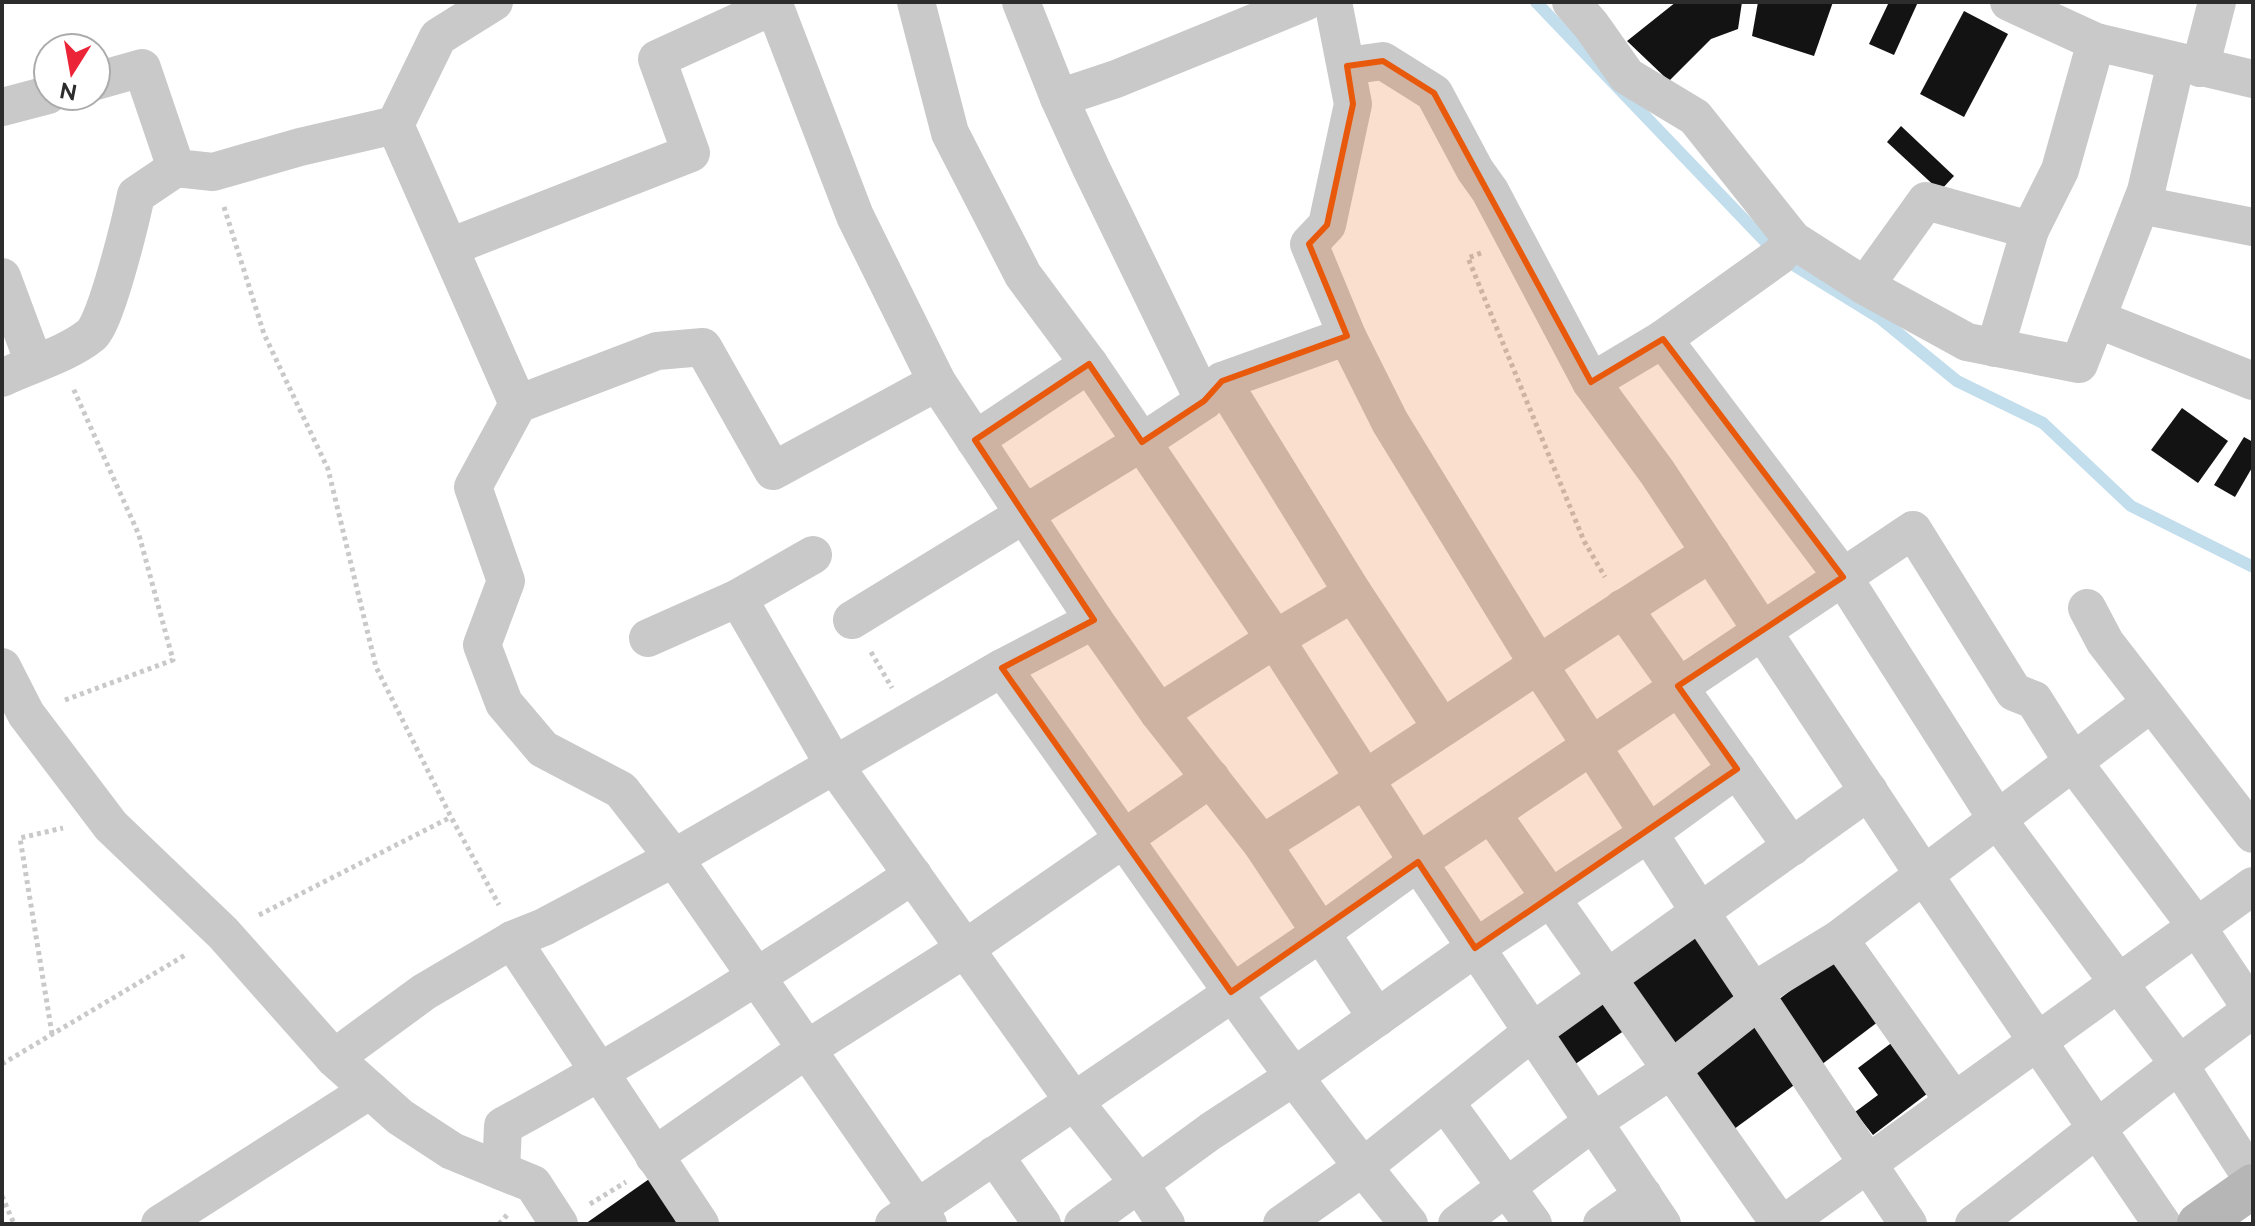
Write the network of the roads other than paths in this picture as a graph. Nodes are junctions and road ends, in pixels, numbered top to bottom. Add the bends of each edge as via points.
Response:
1 (494, 2) edge
2 (916, 2) edge
3 (1021, 2) edge
4 (1305, 2) edge
5 (1333, 2) edge
6 (1571, 2) edge
7 (2217, 2) edge
8 (2015, 3) edge
9 (773, 4) edge
10 (2096, 42) junction
11 (2188, 65) junction
12 (1347, 66) junction
13 (112, 76) edge
14 (2253, 79) edge
15 (1059, 98) junction
16 (32, 99) edge
17 (2, 107) edge
18 (395, 125) junction
19 (176, 168) junction
20 (2141, 205) junction
21 (2253, 227) edge
22 (2030, 230) junction
23 (1793, 240) junction
24 (450, 247) junction
25 (2, 277) edge
26 (1865, 286) junction
27 (2097, 319) junction
28 (1347, 336) junction
29 (1663, 339) junction
30 (1995, 348) junction
31 (1089, 364) junction
32 (31, 365) edge
33 (2253, 381) edge
34 (937, 382) junction
35 (1591, 382) junction
36 (1213, 391) junction
37 (518, 404) junction
38 (975, 440) junction
39 (1142, 442) junction
40 (1026, 515) junction
41 (1711, 553) junction
42 (813, 555) dead end
43 (1843, 577) junction
44 (1353, 593) junction
45 (738, 598) junction
46 (1623, 608) junction
47 (2087, 608) dead end
48 (852, 620) dead end
49 (1094, 620) junction
50 (1762, 630) junction
51 (648, 638) dead end
52 (1275, 639) junction
53 (1538, 664) junction
54 (2, 667) edge
55 (1002, 668) junction
56 (1678, 686) junction
57 (2151, 703) junction
58 (1159, 713) junction
59 (1442, 728) junction
60 (1591, 745) junction
61 (2073, 762) junction
62 (834, 765) junction
63 (1737, 769) junction
64 (1211, 778) junction
65 (1366, 781) junction
66 (1869, 791) junction
67 (1491, 813) junction
68 (1997, 819) junction
69 (1649, 833) junction
70 (2253, 834) edge
71 (1125, 840) junction
72 (1262, 844) junction
73 (1792, 847) junction
74 (674, 858) junction
75 (1418, 862) junction
76 (913, 875) junction
77 (1924, 875) junction
78 (2253, 886) edge
79 (1551, 899) junction
80 (1700, 912) junction
81 (2197, 927) junction
82 (1319, 934) junction
83 (1839, 939) junction
84 (512, 940) junction
85 (966, 948) junction
86 (1475, 948) junction
87 (759, 978) junction
88 (1607, 979) junction
89 (2120, 982) junction
90 (1231, 992) junction
91 (1757, 996) junction
92 (2253, 1010) edge
93 (1377, 1018) junction
94 (1532, 1032) junction
95 (2037, 1042) junction
96 (807, 1049) junction
97 (334, 1058) junction
98 (2178, 1063) junction
99 (1671, 1070) junction
100 (600, 1074) junction
101 (1295, 1076) junction
102 (370, 1090) junction
103 (1073, 1100) junction
104 (1954, 1101) junction
105 (1445, 1102) junction
106 (1593, 1122) junction
107 (2098, 1130) junction
108 (994, 1155) junction
109 (657, 1159) junction
110 (1868, 1161) junction
111 (1363, 1167) junction
112 (501, 1171) junction
113 (1139, 1183) junction
114 (2253, 1183) edge
115 (1505, 1186) junction
116 (1652, 1210) edge
117 (912, 1219) edge
118 (160, 1224) edge
119 (559, 1224) edge
120 (700, 1224) edge
121 (1042, 1224) edge
122 (1083, 1224) edge
123 (1166, 1224) edge
124 (1282, 1224) edge
125 (1409, 1224) edge
126 (1457, 1224) edge
127 (1533, 1224) edge
128 (1602, 1224) edge
129 (1782, 1224) edge
130 (1908, 1224) edge
131 (1974, 1224) edge
132 (2162, 1224) edge
133 (2199, 1224) edge

1 - 18 street via 438,37
2 - 31 street via 950,133 1023,275
3 - 15 street
4 - 15 street
5 - 12 street
6 - 23 street via 1627,76 1695,117
7 - 11 street
8 - 10 street
9 - 24 street via 657,59 691,153
9 - 34 street via 855,216
10 - 11 street
10 - 22 street via 2060,170
11 - 14 street
11 - 20 street
12 - 28 street via 1350,119 1327,225 1309,244
12 - 35 street via 1383,61 1434,93
13 - 19 street via 142,68
15 - 36 street via 1162,317
16 - 17 street
18 - 19 street via 213,172
18 - 24 street
19 - 32 street via 136,195 123,255 94,333
20 - 21 street
20 - 27 street
22 - 26 street via 1926,201
22 - 30 street
23 - 26 street
23 - 29 street via 1779,256
24 - 37 street
25 - 32 street
26 - 30 street via 1967,342
27 - 30 street via 2079,364
27 - 33 street
28 - 36 street
28 - 53 street via 1390,422
29 - 35 street
29 - 43 street
31 - 38 street
31 - 39 street
34 - 37 street via 773,471 703,347 657,351
34 - 38 street
35 - 41 street
36 - 39 street
36 - 44 street
37 - 74 street via 473,487 506,581 482,645 504,703 543,749 621,790
38 - 40 street
39 - 40 street
39 - 52 street
40 - 48 street
40 - 49 street
41 - 46 street
41 - 50 street
42 - 45 street
43 - 50 street
43 - 61 street via 1913,530 2014,692 2034,700
43 - 68 street
44 - 52 street
44 - 59 street
45 - 51 street
45 - 62 street
46 - 53 street
46 - 56 street
47 - 57 street via 2105,642
49 - 55 street
49 - 58 street
50 - 56 street
50 - 66 street
52 - 58 street
52 - 65 street
53 - 59 street
53 - 60 street
54 - 97 street via 26,714 106,819 223,933
55 - 62 street
55 - 71 street
56 - 60 street
56 - 63 street
57 - 61 street
57 - 70 street
58 - 64 street
59 - 65 street
60 - 67 street
60 - 69 street
61 - 68 street
61 - 81 street
62 - 74 street
62 - 76 street
63 - 69 street
63 - 73 street
64 - 71 street
64 - 72 street
65 - 72 street
65 - 75 street
66 - 73 street
66 - 77 street
67 - 75 street
67 - 79 street
68 - 77 street
68 - 89 street
69 - 79 street
69 - 80 street
71 - 85 street
71 - 90 street
72 - 82 street
73 - 80 street
74 - 84 street
74 - 87 street
75 - 82 street
75 - 86 street
76 - 85 street
76 - 87 street
77 - 83 street
77 - 95 street
78 - 81 street
79 - 86 street
79 - 88 street
80 - 88 street
80 - 91 street
81 - 89 street
81 - 92 street
82 - 90 street
82 - 93 street
83 - 91 street
83 - 104 street
84 - 97 street via 424,992
84 - 100 street
85 - 96 street
85 - 103 street
86 - 93 street
86 - 94 street
87 - 96 street
87 - 100 street
88 - 94 street
88 - 99 street
89 - 95 street
89 - 98 street
90 - 101 street
90 - 103 street
91 - 99 street
91 - 110 street
92 - 98 street
93 - 101 street
94 - 105 street
94 - 106 street
95 - 104 street
95 - 107 street
96 - 109 street
96 - 117 street
97 - 102 street
98 - 107 street
98 - 114 street
99 - 106 street
99 - 129 street
100 - 109 street
100 - 112 street via 503,1126
101 - 111 street
101 - 113 street
102 - 112 street via 452,1151
102 - 118 street
103 - 108 street
103 - 113 street
104 - 110 street
105 - 111 street
105 - 115 street
106 - 115 street
106 - 116 street
107 - 131 street
107 - 132 street
108 - 117 street
108 - 121 street
109 - 120 street
110 - 129 street
110 - 130 street
111 - 124 street
111 - 125 street
112 - 119 street via 533,1184
113 - 122 street
113 - 123 street
114 - 133 street
115 - 126 street
115 - 127 street
116 - 128 street

